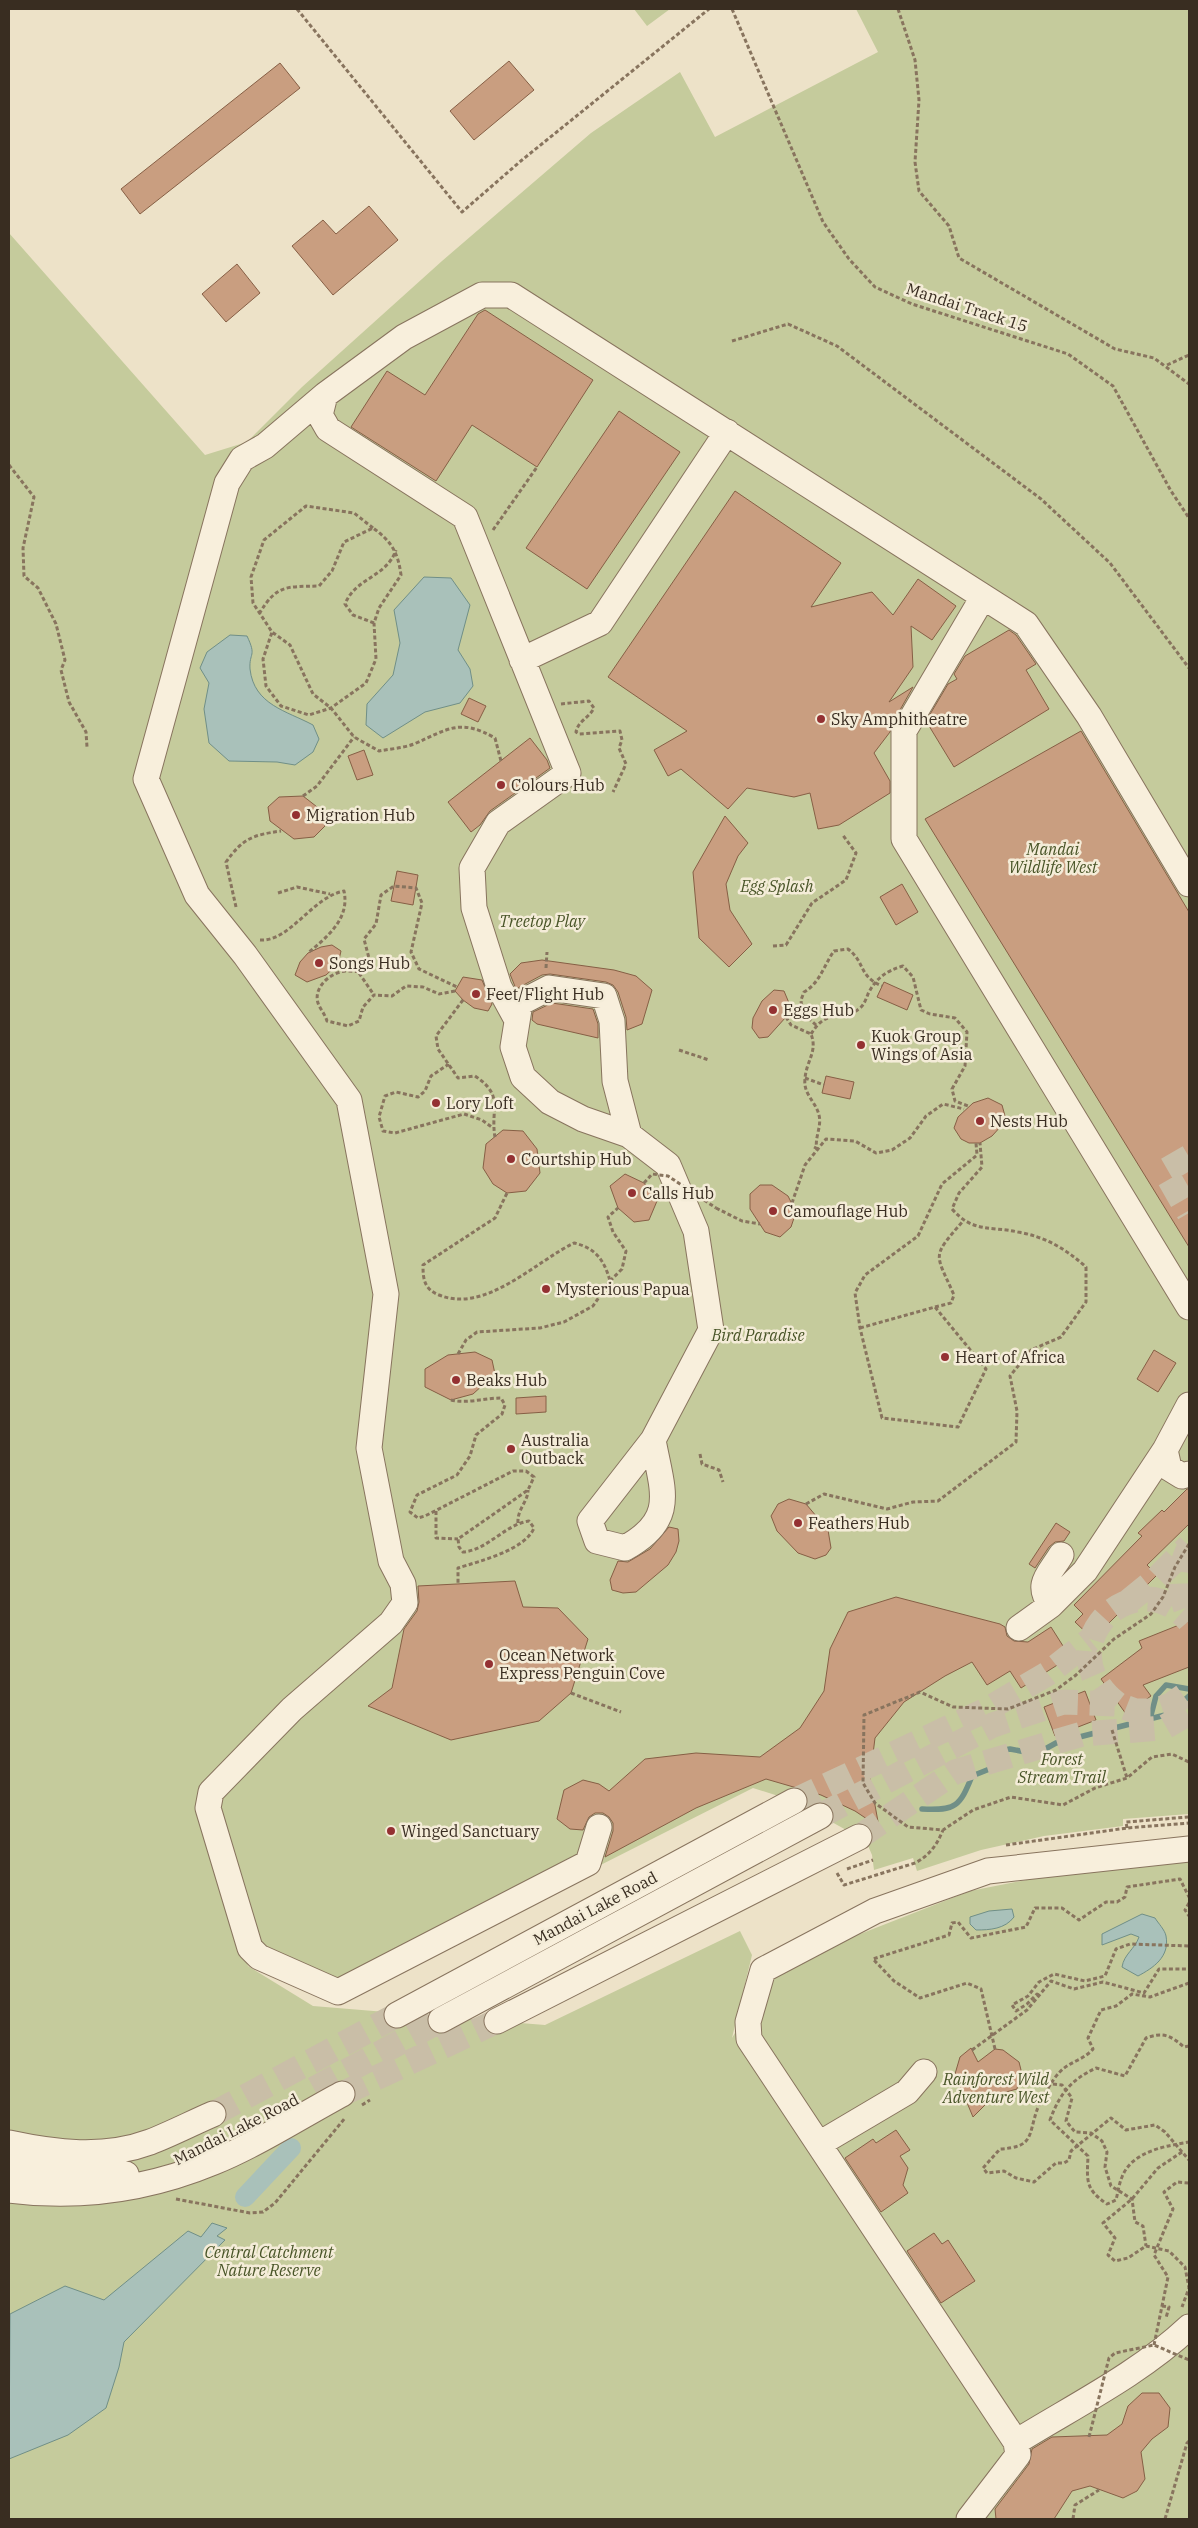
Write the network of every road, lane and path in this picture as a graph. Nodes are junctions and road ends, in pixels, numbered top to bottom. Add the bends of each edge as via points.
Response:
1 (297, 9) edge
2 (709, 9) edge
3 (732, 9) edge
4 (898, 9) edge
5 (732, 341) dead end
6 (1189, 355) edge
7 (1166, 365) junction
8 (1189, 384) edge
9 (325, 395) junction
10 (727, 432) junction
11 (9, 465) edge
12 (1189, 518) edge
13 (373, 528) junction
14 (396, 550) junction
15 (983, 596) junction
16 (259, 614) junction
17 (374, 624) junction
18 (272, 632) junction
19 (522, 660) junction
20 (1189, 668) edge
21 (330, 708) junction
22 (354, 737) junction
23 (87, 747) dead end
24 (501, 761) dead end
25 (303, 796) dead end
26 (281, 831) dead end
27 (842, 834) dead end
28 (1189, 884) edge
29 (278, 893) dead end
30 (330, 894) junction
31 (237, 915) dead end
32 (255, 938) dead end
33 (773, 946) dead end
34 (308, 953) dead end
35 (359, 973) junction
36 (876, 983) junction
37 (882, 986) dead end
38 (374, 995) junction
39 (462, 1000) dead end
40 (786, 1017) dead end
41 (517, 1020) junction
42 (816, 1025) junction
43 (811, 1034) junction
44 (679, 1050) dead end
45 (709, 1060) dead end
46 (449, 1064) junction
47 (805, 1078) junction
48 (824, 1085) dead end
49 (968, 1106) dead end
50 (964, 1109) dead end
51 (493, 1128) junction
52 (629, 1135) junction
53 (495, 1137) dead end
54 (817, 1149) junction
55 (644, 1183) dead end
56 (507, 1192) dead end
57 (792, 1203) dead end
58 (618, 1208) dead end
59 (963, 1221) junction
60 (760, 1224) dead end
61 (610, 1281) junction
62 (935, 1307) junction
63 (1189, 1307) edge
64 (860, 1328) junction
65 (458, 1354) dead end
66 (451, 1400) dead end
67 (1189, 1405) edge
68 (653, 1440) dead end
69 (1165, 1450) junction
70 (700, 1454) dead end
71 (1189, 1474) edge
72 (723, 1482) dead end
73 (528, 1490) junction
74 (806, 1504) dead end
75 (436, 1512) junction
76 (518, 1523) junction
77 (458, 1539) junction
78 (1189, 1544) edge
79 (1061, 1555) dead end
80 (458, 1584) dead end
81 (1051, 1605) junction
82 (1019, 1628) dead end
83 (572, 1693) dead end
84 (621, 1712) dead end
85 (1112, 1730) dead end
86 (1189, 1762) edge
87 (1127, 1778) junction
88 (794, 1801) tunnel mouth
89 (820, 1816) tunnel mouth
90 (1189, 1816) edge
91 (1189, 1823) edge
92 (599, 1827) dead end
93 (1127, 1828) junction
94 (943, 1830) junction
95 (859, 1837) tunnel mouth
96 (999, 1846) dead end
97 (1189, 1849) edge
98 (837, 1873) dead end
99 (1189, 1897) edge
100 (1189, 1903) edge
101 (1189, 1916) edge
102 (601, 1934) junction
103 (1189, 1946) edge
104 (615, 1961) junction
105 (1189, 1969) edge
106 (1189, 1983) edge
107 (1039, 1995) junction
108 (397, 2015) tunnel mouth
109 (441, 2020) tunnel mouth
110 (497, 2021) tunnel mouth
111 (992, 2035) junction
112 (1189, 2046) edge
113 (995, 2049) dead end
114 (972, 2050) dead end
115 (924, 2072) dead end
116 (1053, 2084) junction
117 (314, 2089) tunnel mouth
118 (342, 2094) tunnel mouth
119 (213, 2114) tunnel mouth
120 (1091, 2132) junction
121 (1189, 2142) edge
122 (9, 2143) edge
123 (819, 2144) junction
124 (1182, 2152) junction
125 (1189, 2160) edge
126 (9, 2168) edge
127 (1189, 2183) edge
128 (9, 2190) edge
129 (1132, 2199) junction
130 (1146, 2246) junction
131 (1184, 2320) edge
132 (1154, 2345) junction
133 (1189, 2360) edge
134 (1088, 2437) dead end
135 (1189, 2441) edge
136 (1016, 2442) junction
137 (1099, 2490) dead end
138 (969, 2519) edge
139 (1073, 2519) edge
140 (1165, 2519) edge

1 - 2 path via 462,212
3 - 12 path, Mandai Track 15 via 823,222 849,259 876,287 912,304 1068,354 1113,386
4 - 7 path via 915,60 919,100 915,162 919,191 949,226 960,258 1115,349 1154,358
5 - 20 path via 788,324 837,346 1041,499 1110,562
6 - 7 path
7 - 8 path
9 - 10 street via 404,337 482,295 512,295
9 - 19 street via 320,415 328,430 464,517
9 - 92 street via 265,446 242,459 226,483 146,779 197,895 245,955 349,1100 386,1294 369,1448 391,1561 403,1584 405,1603 391,1623 292,1708 211,1792 208,1808 250,1948 259,1957 338,1992 588,1862
10 - 15 street
10 - 19 street via 600,623
11 - 23 path via 34,498 23,548 24,576 38,588 56,624 65,660 61,670 69,702 86,732
13 - 14 path
13 - 16 path via 344,542 332,571 319,586 288,587 270,595
13 - 16 path via 354,513 306,506 264,540 251,577 253,603
14 - 17 path via 401,575 379,608
14 - 17 path via 391,563 349,594 345,604 353,615
15 - 28 street via 1026,624 1089,716
15 - 63 street via 904,731 904,839
16 - 18 path
17 - 21 path via 376,659 366,683
18 - 21 path via 290,645 313,694
18 - 21 path via 263,659 266,686 281,706 309,715
19 - 41 street via 568,774 498,823 472,868 474,908 499,986
21 - 22 path
22 - 24 path via 379,751 412,745 446,728 477,728 495,738
22 - 25 path via 317,786
26 - 31 path via 254,835 236,848 226,862
27 - 33 path via 856,853 846,880 812,902 786,945
29 - 30 path via 297,887
30 - 32 path via 282,935 262,941
30 - 34 path via 344,892 346,902 336,928
35 - 38 path
35 - 38 path via 345,971 327,976 318,1002 327,1021 348,1026 359,1021 363,1006
35 - 38 path via 368,969 370,962 364,939 376,924 381,894 394,886 416,888 422,903 411,952 420,969 456,989 439,994 423,987 406,986 392,996
36 - 37 path
36 - 42 path via 862,1007 848,1015 827,1017
36 - 42 path via 864,975 858,957 848,949 834,951 823,965 814,986 804,992 801,1000 802,1012
36 - 49 path via 888,970 903,966 913,977 921,1010 956,1018 967,1032 965,1066 952,1089 955,1101
39 - 46 path via 436,1036 438,1049
40 - 43 path via 791,1025
41 - 52 street via 513,1047 523,1077 550,1102 583,1119
41 - 52 street via 520,1003 549,988 604,996 612,1021 615,1081
42 - 43 path
43 - 47 path via 815,1044
44 - 45 path
46 - 51 path via 458,1078 475,1076 489,1085 496,1105
46 - 51 path via 431,1076 425,1091 418,1096 396,1092 385,1096 379,1117 383,1131 395,1133 464,1114
47 - 48 path
47 - 54 path via 806,1090 819,1113
50 - 54 path via 943,1104 926,1116 910,1138 892,1150 876,1153 855,1142 826,1139
51 - 53 path
52 - 68 street via 668,1166 693,1223 711,1330
54 - 57 path via 805,1165
55 - 60 path, bridge via 652,1174 668,1176 716,1208 742,1221
56 - 61 path via 495,1218 423,1265 423,1280 431,1292 448,1299 481,1297 509,1284 574,1243 589,1247 606,1267
58 - 61 path via 608,1218 612,1232 626,1251 622,1270
59 - 62 path via 941,1246 938,1259 954,1295 951,1303
59 - 64 path via 952,1209 959,1193 982,1167 978,1143 977,1155 942,1184 918,1236 865,1275 855,1293
59 - 74 path via 983,1228 1020,1232 1064,1248 1086,1267 1086,1302 1061,1337 1031,1350 1010,1376 1016,1411 1016,1442 938,1501 913,1502 887,1509 824,1494
61 - 65 path via 594,1306 564,1322 540,1328 477,1332 466,1340
62 - 64 path
62 - 64 path via 986,1369 958,1427 882,1418
66 - 75 path via 501,1398 505,1405 502,1414 476,1435 470,1456 457,1475 417,1495 410,1512 418,1518
67 - 69 street
69 - 71 street via 1169,1468 1182,1476
69 - 81 street via 1085,1571
70 - 72 path via 702,1464 719,1470
73 - 75 path via 534,1477 526,1471 513,1471
73 - 76 path via 528,1497 517,1514
73 - 77 path
75 - 77 path via 436,1538
76 - 77 path via 473,1551 463,1552
76 - 80 path via 529,1521 534,1528 531,1536 500,1554 458,1568
78 - 94 path via 1151,1614 1114,1639 1056,1690 1008,1709 953,1707 920,1692 864,1715 863,1782 875,1803 908,1827
79 - 81 street via 1043,1584 1042,1594
81 - 82 street
83 - 84 path
85 - 87 path
86 - 87 path via 1172,1754 1152,1757
87 - 94 path via 1095,1788 1064,1806 1011,1797 973,1810
88 - 108 street, Mandai Lake Road
89 - 102 street, Mandai Lake Road
90 - 93 path via 1126,1822
91 - 93 path
93 - 96 path
94 - 98 path via 937,1844 915,1863 844,1885
95 - 104 street
97 - 123 street via 988,1870 875,1911 764,1970 748,2022 749,2039
99 - 111 path via 1180,1879 1126,1886 1125,1897 1117,1902 1106,1902 1079,1920 1062,1908 1035,1908 1026,1927 971,1938 958,1922 952,1923 950,1934 873,1959 894,1981 920,1998 967,1983 981,1989
100 - 101 path via 1185,1910
102 - 104 street
102 - 109 street, Mandai Lake Road
103 - 107 path via 1130,1944 1116,1949 1105,1976 1085,1981 1054,1974 1012,2005 1016,2011 1036,1994
104 - 110 street
105 - 107 path via 1159,1969 1144,1993 1103,1982 1074,1989 1051,1981
106 - 116 path via 1150,1997 1132,1994 1116,2006 1101,2010 1088,2038 1093,2049 1086,2057 1059,2072
107 - 111 path via 1027,2010
111 - 113 path
111 - 114 path
112 - 121 path, bridge via 1184,2047 1171,2036 1160,2034 1146,2038 1125,2076 1096,2068 1076,2078 1050,2120 1088,2156 1087,2183 1094,2195 1107,2204 1116,2200 1122,2175 1136,2160 1159,2147
115 - 123 street via 907,2092
116 - 120 path via 1062,2085 1072,2098 1066,2121 1075,2132
116 - 120 path via 1037,2108 1032,2134 1018,2148 1000,2149 983,2168 987,2173 1004,2171 1034,2182 1056,2163 1069,2160 1071,2151
117 - 126 street, Mandai Lake Road via 222,2139 160,2167 102,2176
118 - 128 street via 215,2162 157,2182 101,2193
119 - 122 street, Mandai Lake Road via 148,2143 102,2153 52,2152
120 - 124 path via 1111,2118 1126,2130 1154,2126 1165,2132
120 - 129 path via 1102,2141 1107,2152 1105,2167 1111,2186
123 - 136 street
124 - 125 path
124 - 129 path via 1158,2168
127 - 132 path, bridge via 1177,2182 1164,2192 1173,2209 1154,2255 1168,2277
129 - 130 path via 1135,2222 1143,2226
129 - 130 path via 1103,2223 1115,2238 1108,2255 1115,2261 1128,2258
130 - 131 path via 1169,2251 1185,2267 1189,2288
131 - 136 street via 1175,2340
132 - 133 path, bridge
132 - 134 path, bridge via 1115,2353 1109,2358
135 - 140 path
136 - 138 street via 1018,2455
137 - 139 path via 1075,2506

